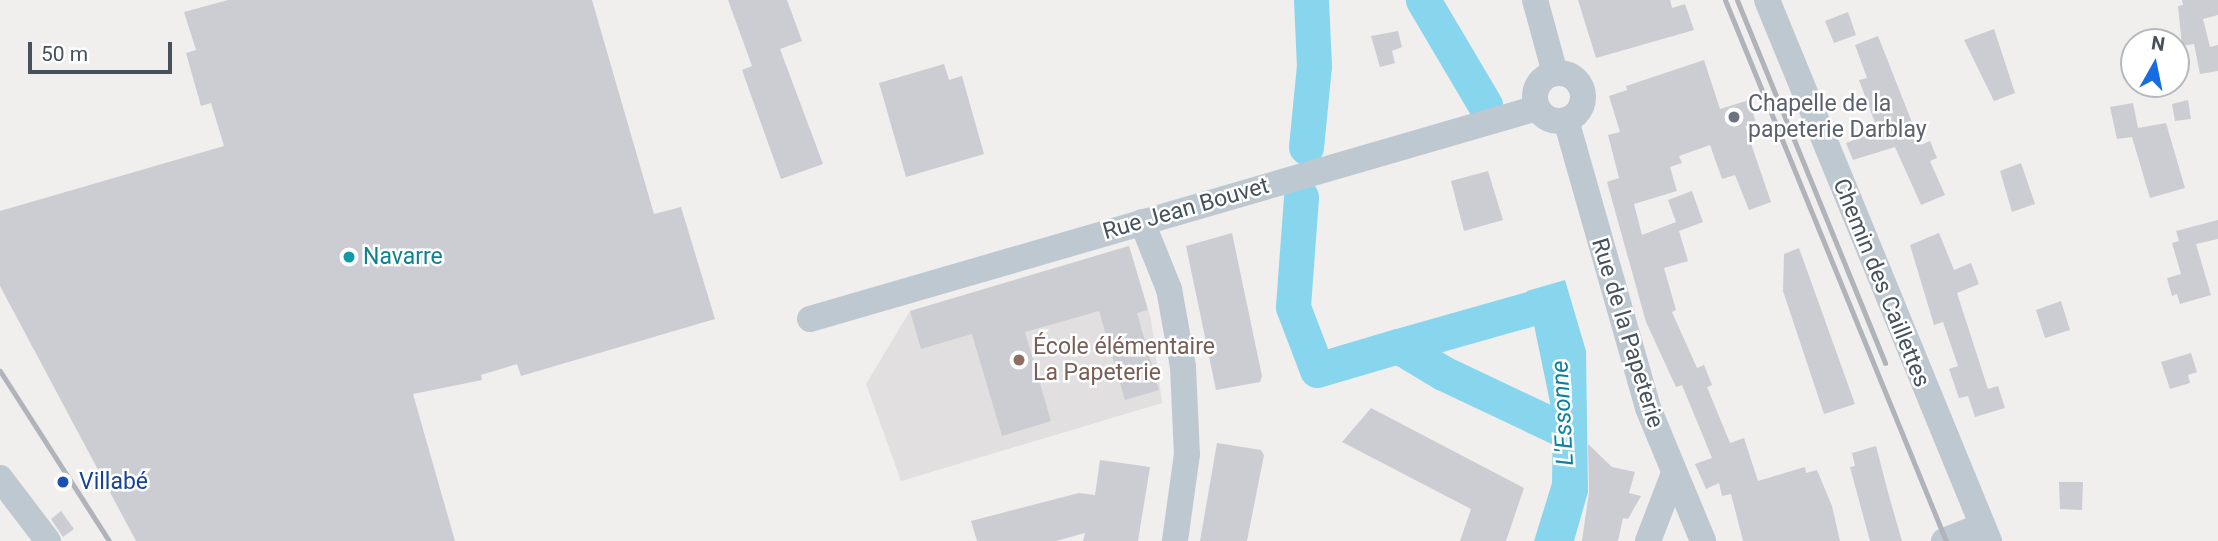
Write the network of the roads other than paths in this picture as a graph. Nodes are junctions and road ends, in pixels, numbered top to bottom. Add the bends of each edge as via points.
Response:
1 (1535, 0) edge
2 (1767, 0) edge
3 (1555, 73) junction
4 (1527, 111) junction
5 (1566, 120) junction
6 (1142, 222) junction
7 (810, 319) dead end
8 (1673, 476) junction
9 (0, 478) edge
10 (1984, 534) edge
11 (48, 541) edge
12 (1175, 541) edge
13 (1648, 541) edge
14 (1703, 541) edge
15 (1944, 541) edge

1 - 3 street
2 - 10 street, Chemin des Caillettes
3 - 4 street via 1536,89
3 - 5 street via 1570,76 1581,88 1578,111
4 - 5 street
4 - 6 street, Rue Jean Bouvet
5 - 8 street, Rue de la Papeterie via 1626,341
6 - 7 street, Rue Jean Bouvet
6 - 12 street via 1169,289 1184,366 1187,454
8 - 13 street
8 - 14 street, Rue de la Papeterie
9 - 11 street
10 - 15 street

